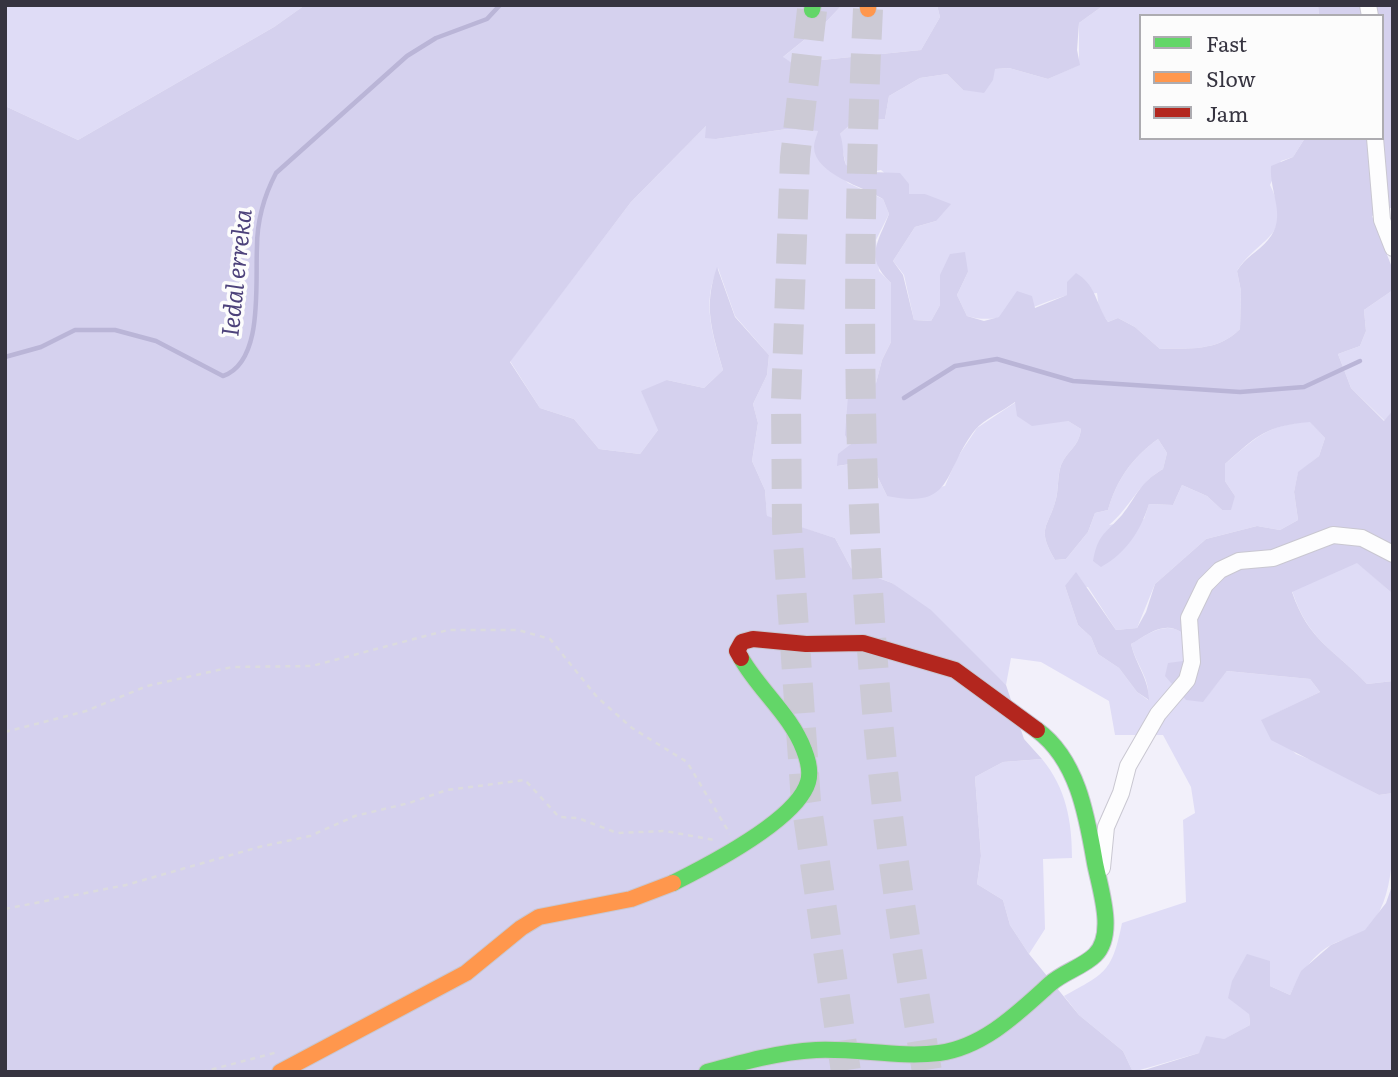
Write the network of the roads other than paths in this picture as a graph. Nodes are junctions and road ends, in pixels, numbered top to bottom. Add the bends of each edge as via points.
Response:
1 (1375, 140) edge
2 (1393, 248) edge
3 (1393, 554) edge
4 (1100, 885) junction
5 (280, 1072) edge
6 (706, 1072) edge

1 - 2 street via 1382,220
3 - 4 street via 1362,538 1332,535 1273,558 1238,561 1205,585 1189,618 1192,662 1186,680 1158,714 1128,766 1106,827
4 - 5 street via 1075,780 1047,737 955,670 863,643 754,639 741,642 737,650 746,671 801,741 809,769 807,782 790,808 723,857 668,886 632,899 544,915 526,923 475,967
4 - 6 street via 1104,943 1094,956 1053,981 1010,1021 987,1035 940,1053 816,1050 767,1056

